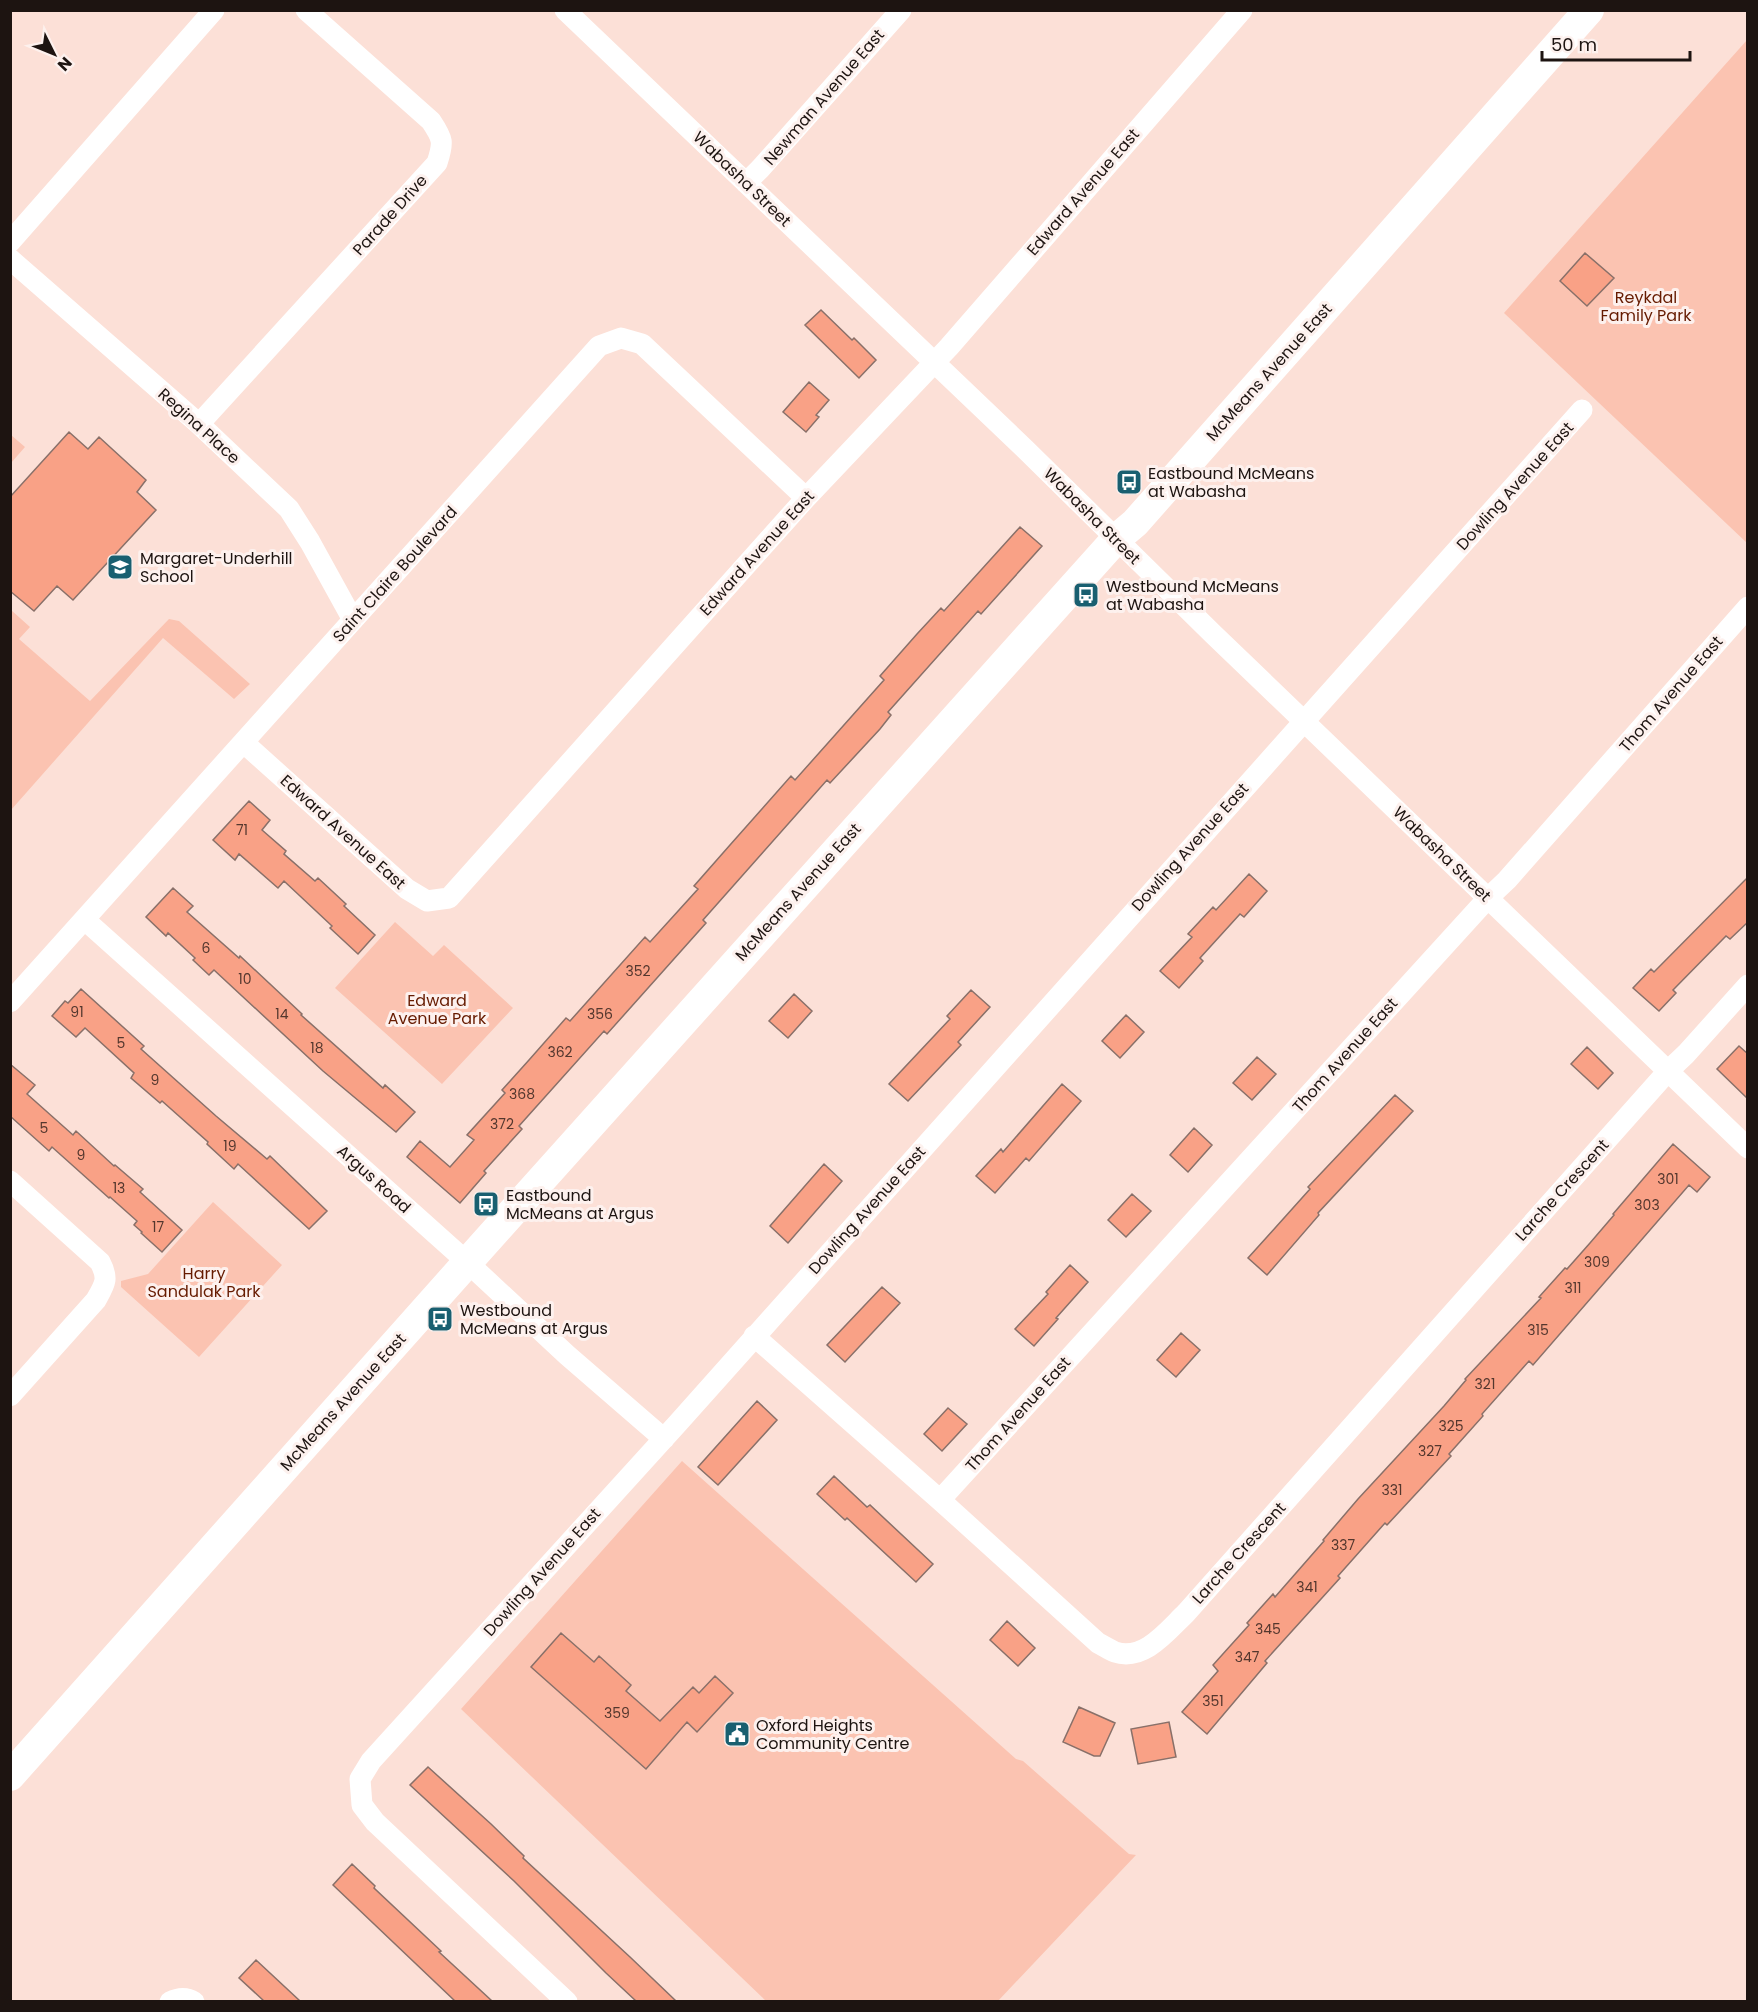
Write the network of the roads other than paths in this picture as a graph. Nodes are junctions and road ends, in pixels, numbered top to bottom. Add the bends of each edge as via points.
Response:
1 (214, 10) edge
2 (306, 10) edge
3 (565, 10) edge
4 (901, 10) edge
5 (1242, 10) edge
6 (1589, 10) edge
7 (746, 183) junction
8 (10, 242) edge
9 (10, 260) edge
10 (933, 362) junction
11 (1582, 410) dead end
12 (199, 424) junction
13 (806, 498) junction
14 (1116, 539) junction
15 (1748, 607) edge
16 (353, 620) junction
17 (1303, 721) junction
18 (244, 743) junction
19 (1488, 898) junction
20 (85, 920) junction
21 (1748, 986) edge
22 (10, 1002) edge
23 (1668, 1071) junction
24 (1748, 1148) edge
25 (10, 1181) edge
26 (468, 1262) junction
27 (754, 1336) junction
28 (10, 1396) edge
29 (664, 1439) junction
30 (940, 1500) junction
31 (10, 1776) edge
32 (170, 2001) edge
33 (194, 2001) edge
34 (567, 2001) edge

1 - 8 street
2 - 12 street, Parade Drive via 431,121 443,145 437,163
3 - 7 street, Wabasha Street
4 - 7 street, Newman Avenue East
5 - 10 street, Edward Avenue East
6 - 14 street, McMeans Avenue East via 1135,523
7 - 10 street, Wabasha Street
9 - 12 street, Regina Place
10 - 13 street, Edward Avenue East
10 - 14 street, Wabasha Street
11 - 17 street, Dowling Avenue East
12 - 16 street, Regina Place via 289,508
13 - 16 street, Saint Claire Boulevard via 642,344 621,338 599,346
13 - 18 street, Edward Avenue East via 449,898 427,901 407,889
14 - 17 street, Wabasha Street
14 - 26 street, McMeans Avenue East
15 - 19 street, Thom Avenue East
16 - 18 street, Saint Claire Boulevard
17 - 19 street, Wabasha Street
17 - 27 street, Dowling Avenue East
18 - 20 street, Saint Claire Boulevard
19 - 23 street, Wabasha Street
19 - 30 street, Thom Avenue East
20 - 22 street, Saint Claire Boulevard
20 - 26 street, Argus Road
21 - 23 street, Larche Crescent
23 - 24 street, Wabasha Street
23 - 30 street, Larche Crescent via 1186,1613 1151,1646 1132,1654 1116,1653 1098,1643
25 - 28 street via 100,1262 106,1272 106,1282 96,1300
26 - 29 street, Argus Road
26 - 31 street, McMeans Avenue East
27 - 29 street, Dowling Avenue East
27 - 30 street, Larche Crescent
29 - 34 street, Dowling Avenue East via 378,1753 360,1779 362,1805 375,1822
32 - 33 street

